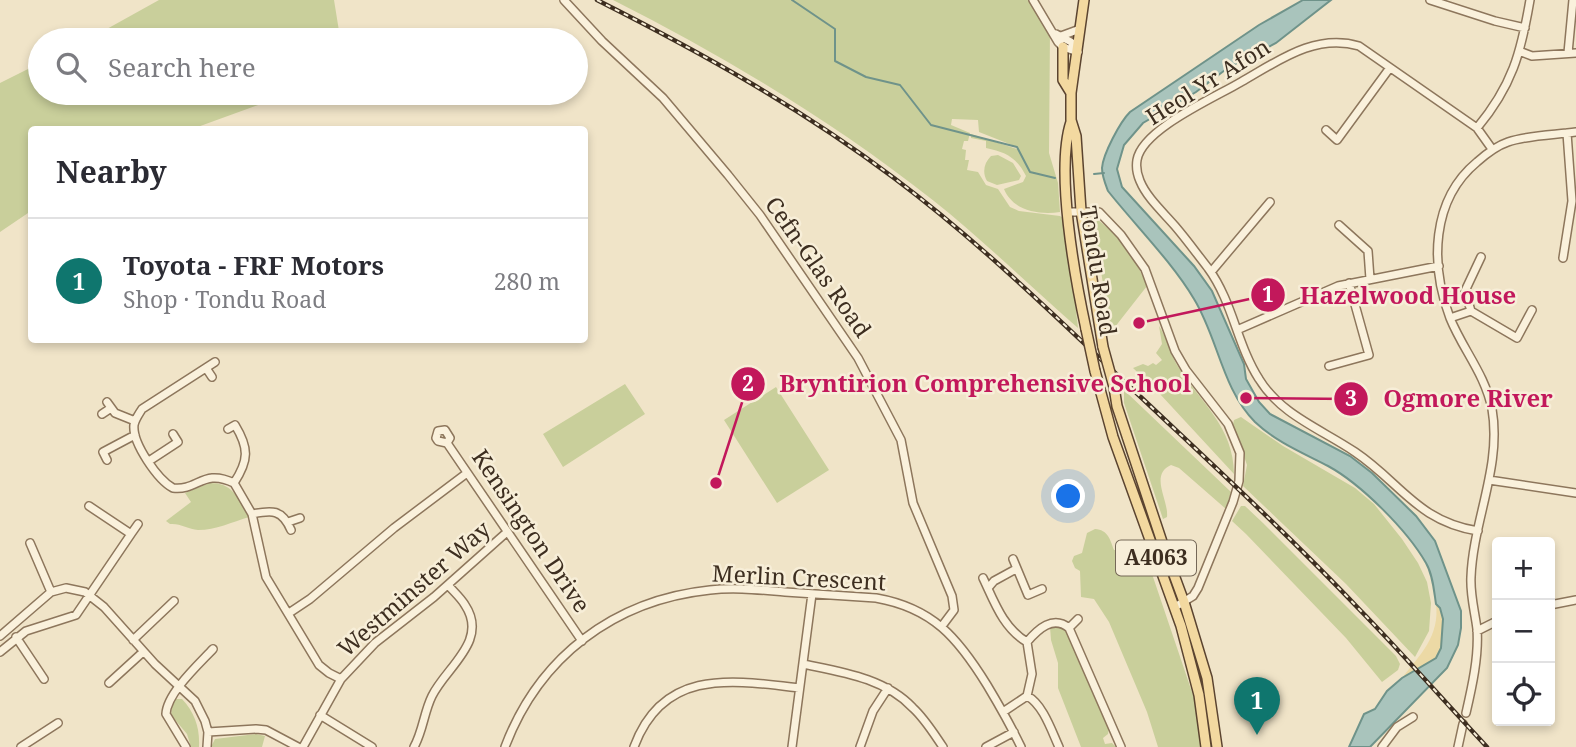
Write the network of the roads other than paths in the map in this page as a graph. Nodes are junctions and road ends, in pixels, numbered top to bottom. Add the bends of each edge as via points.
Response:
1 (564, 0) edge
2 (1033, 0) edge
3 (1084, 0) edge
4 (1430, 0) edge
5 (1530, 0) edge
6 (1573, 0) edge
7 (1455, 4) edge
8 (1525, 28) junction
9 (1080, 29) junction
10 (1059, 35) junction
11 (1063, 47) junction
12 (1519, 51) junction
13 (1078, 52) junction
14 (1572, 53) edge
15 (1390, 69) junction
16 (1071, 93) junction
17 (1071, 120) junction
18 (1477, 128) junction
19 (1326, 130) dead end
20 (1572, 133) edge
21 (1492, 149) junction
22 (1270, 202) dead end
23 (1081, 211) junction
24 (1068, 212) junction
25 (1339, 225) dead end
26 (1481, 257) dead end
27 (1563, 258) dead end
28 (1439, 266) junction
29 (1211, 272) junction
30 (1370, 279) junction
31 (1349, 283) junction
32 (1532, 310) dead end
33 (1471, 311) junction
34 (1450, 318) junction
35 (1237, 330) junction
36 (215, 362) dead end
37 (1329, 366) dead end
38 (206, 368) junction
39 (212, 377) dead end
40 (102, 414) dead end
41 (135, 421) junction
42 (235, 425) dead end
43 (173, 434) dead end
44 (135, 435) junction
45 (447, 443) dead end
46 (103, 453) dead end
47 (149, 461) junction
48 (467, 473) junction
49 (1489, 480) junction
50 (234, 483) junction
51 (1576, 493) edge
52 (89, 506) dead end
53 (252, 514) junction
54 (300, 518) dead end
55 (138, 524) dead end
56 (1478, 531) junction
57 (507, 532) junction
58 (131, 534) junction
59 (30, 543) dead end
60 (1013, 559) dead end
61 (1016, 569) junction
62 (983, 578) dead end
63 (448, 585) junction
64 (988, 588) junction
65 (1042, 589) dead end
66 (51, 592) junction
67 (812, 594) junction
68 (89, 595) junction
69 (1028, 595) junction
70 (1019, 599) dead end
71 (1576, 600) edge
72 (174, 601) dead end
73 (1555, 604) edge
74 (1180, 605) junction
75 (289, 613) junction
76 (1078, 619) dead end
77 (0, 624) edge
78 (1492, 624) edge
79 (943, 626) junction
80 (1069, 628) junction
81 (1477, 631) junction
82 (3, 634) edge
83 (16, 637) junction
84 (133, 640) junction
85 (582, 641) junction
86 (1027, 642) junction
87 (0, 652) edge
88 (143, 652) junction
89 (212, 654) dead end
90 (803, 664) junction
91 (44, 673) dead end
92 (341, 679) junction
93 (114, 682) dead end
94 (181, 686) junction
95 (799, 688) junction
96 (888, 688) junction
97 (1027, 696) junction
98 (1003, 712) junction
99 (1466, 713) dead end
100 (320, 715) junction
101 (1413, 717) dead end
102 (58, 723) dead end
103 (1463, 724) dead end
104 (208, 732) junction
105 (1014, 732) junction
106 (21, 747) edge
107 (186, 747) edge
108 (206, 747) edge
109 (301, 747) edge
110 (372, 747) edge
111 (414, 747) edge
112 (505, 747) edge
113 (634, 747) edge
114 (792, 747) edge
115 (860, 747) edge
116 (943, 747) edge
117 (986, 747) edge
118 (1021, 747) edge
119 (1059, 747) edge
120 (1121, 747) edge
121 (1206, 747) edge
122 (1217, 747) edge
123 (1382, 747) edge
124 (1458, 747) edge

1 - 79 street, Cefn-Glas Road via 663,98 728,175 858,358 901,440 913,503 952,596 954,610
2 - 10 street
3 - 9 main road, A4063
4 - 7 street
5 - 8 street
6 - 14 street
7 - 8 street
8 - 12 street
9 - 10 street
9 - 13 main road, A4063
10 - 11 street
10 - 13 street
11 - 13 street
11 - 16 main road via 1063,80
12 - 14 street via 1532,55
12 - 18 street via 1500,99
13 - 16 main road, Tondu Road / A4063
15 - 18 street
15 - 19 street via 1337,140
15 - 29 street, Heol Yr Afon via 1359,46 1346,43 1329,42 1295,51 1171,122 1149,140 1136,163 1141,183
16 - 17 main road, Tondu Road / A4063
17 - 23 main road, Tondu Road / A4063
17 - 24 main road, Tondu Road / A4063 via 1067,135
18 - 21 street
20 - 21 street via 1509,142
20 - 27 street via 1572,201
21 - 28 street via 1463,173 1447,201 1437,245
22 - 29 street
23 - 24 street
23 - 74 main road, Tondu Road / A4063, bridge via 1117,406
23 - 74 street via 1102,215 1142,262 1175,351 1228,424 1239,449 1233,502 1198,588
24 - 74 main road, Tondu Road / A4063, bridge via 1086,329 1117,449
25 - 30 street via 1368,251
26 - 33 street via 1465,291
28 - 30 street
28 - 34 street
29 - 35 street, Heol Yr Afon
30 - 31 street
31 - 35 street
31 - 37 street via 1369,355
32 - 33 street via 1517,338
33 - 34 street
34 - 49 street via 1482,376 1492,410
35 - 56 street, Heol Yr Afon via 1260,382 1277,401 1357,453 1424,511
36 - 38 street
38 - 39 street
38 - 41 street via 142,409
40 - 41 street via 109,405 115,413
41 - 44 street
42 - 50 street via 246,455
43 - 47 street via 178,442
44 - 46 street
44 - 47 street
45 - 48 street, Kensington Drive
47 - 50 street via 173,488 216,477
48 - 57 street, Kensington Drive
48 - 75 street
49 - 51 street
49 - 56 street
50 - 53 street
52 - 58 street
53 - 54 street via 277,512 290,526
53 - 75 street via 266,577
55 - 58 street
56 - 81 street via 1471,578
57 - 63 street, Westminster Way
57 - 85 street, Kensington Drive
58 - 68 street
59 - 66 street
60 - 61 street
61 - 64 street
61 - 69 street
62 - 64 street
63 - 92 street, Westminster Way via 375,643
63 - 111 street via 466,607 471,640 433,695
64 - 86 street via 1012,631
65 - 69 street
66 - 68 street via 71,588
66 - 82 street
67 - 79 street, Merlin Crescent via 892,601
67 - 85 street, Merlin Crescent via 726,589 684,594 637,607
67 - 90 street
68 - 83 street via 76,615
68 - 84 street
69 - 70 street
71 - 73 street
72 - 84 street
74 - 121 main road, Tondu Road / A4063
74 - 122 main road, Tondu Road / A4063 via 1207,678
75 - 92 street via 319,664
76 - 80 street
77 - 82 street
78 - 81 street
79 - 98 street via 969,655
80 - 86 street via 1060,622 1049,623
80 - 120 street
81 - 99 street
83 - 87 street
83 - 91 street
84 - 88 street
85 - 112 street, Merlin Crescent via 558,661 526,701
86 - 97 street via 1032,674
88 - 93 street
88 - 94 street
89 - 94 street
90 - 95 street
90 - 96 street
92 - 100 street, Westminster Way
94 - 104 street via 195,701
94 - 107 street via 166,714
95 - 113 street via 730,681 695,686 659,708
95 - 114 street
96 - 115 street via 873,711
96 - 116 street via 914,708
97 - 98 street
97 - 119 street
98 - 105 street
100 - 109 street, Westminster Way
100 - 110 street
101 - 123 street via 1397,727
102 - 106 street
103 - 124 street
104 - 108 street
104 - 109 street via 266,730
105 - 117 street
105 - 118 street

